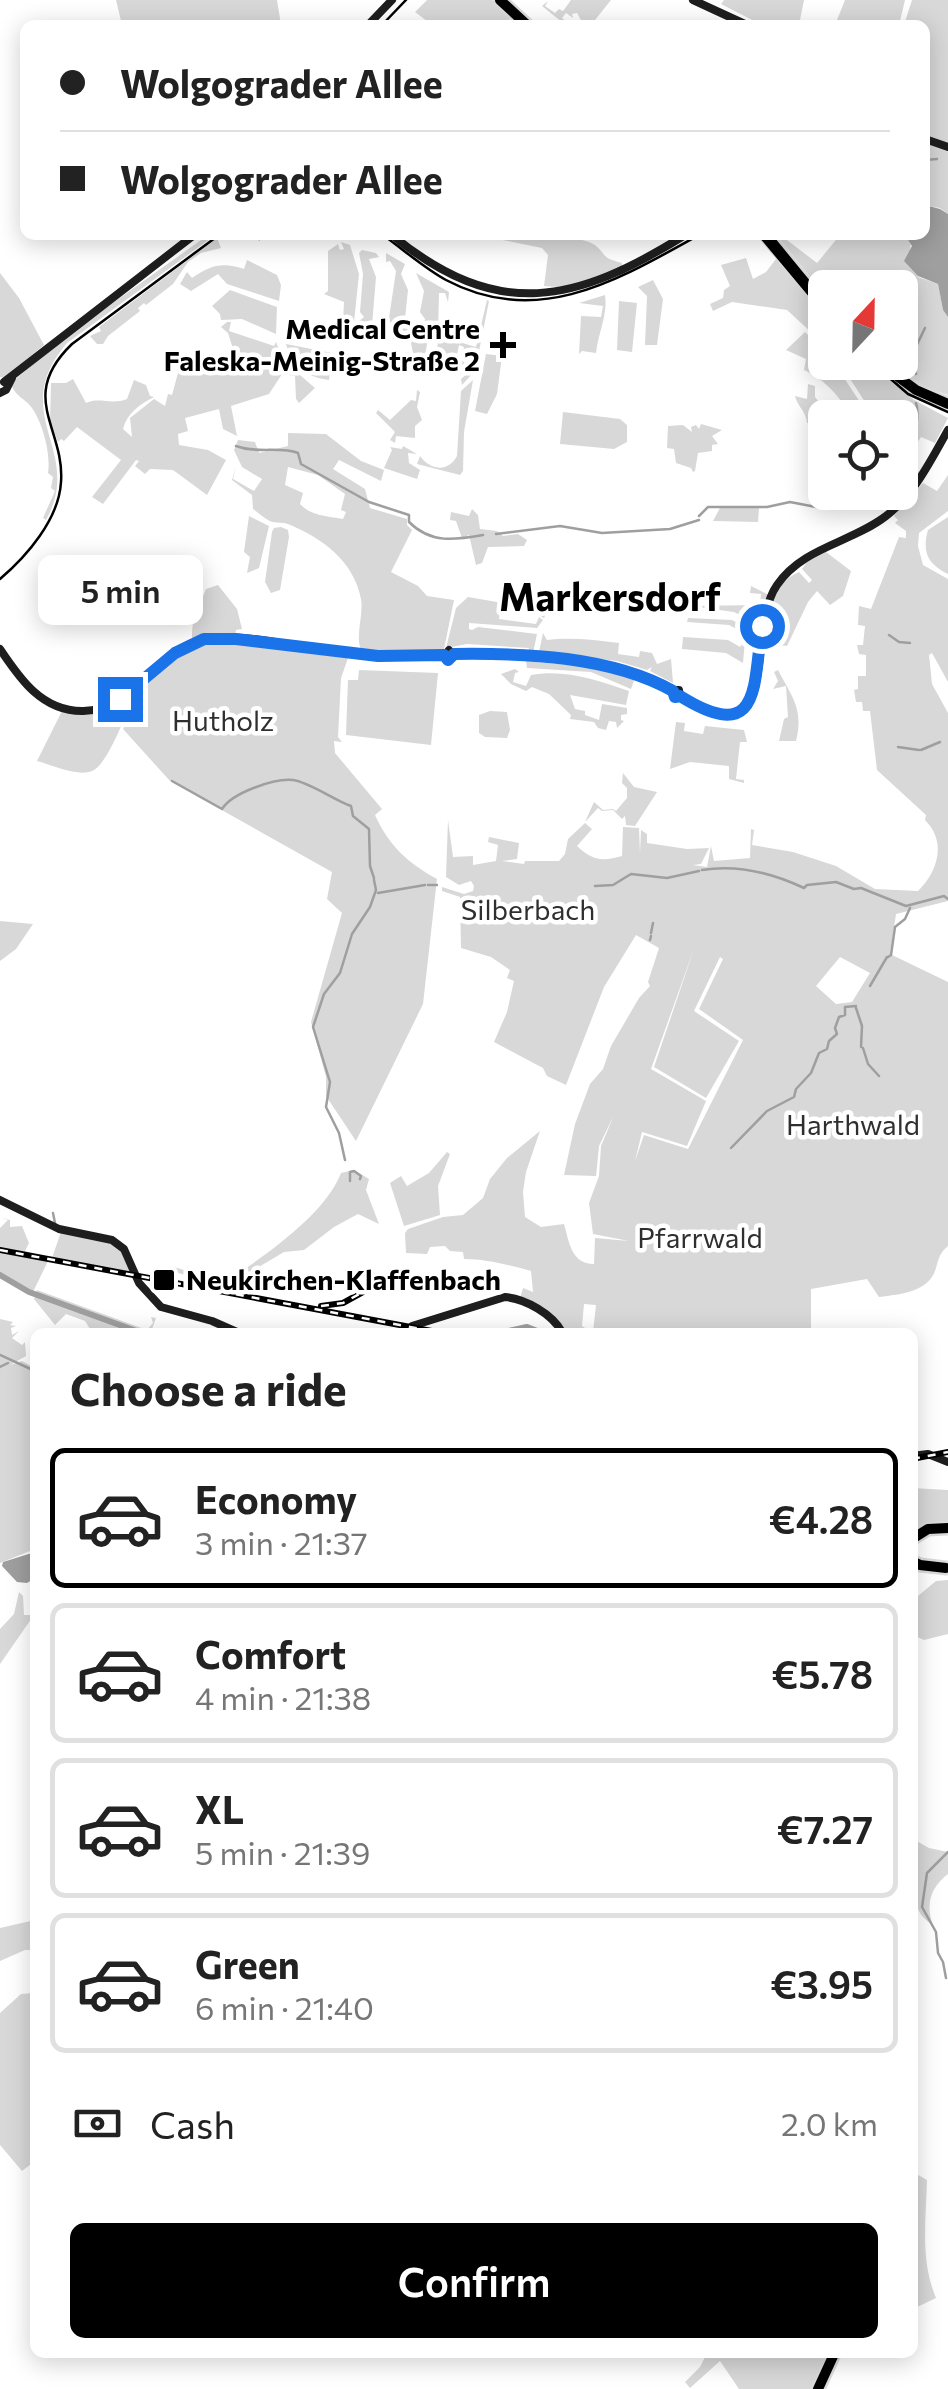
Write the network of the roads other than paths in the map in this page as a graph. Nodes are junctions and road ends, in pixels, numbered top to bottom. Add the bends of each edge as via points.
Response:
1 (395, 0) edge
2 (497, 0) edge
3 (693, 0) edge
4 (376, 20) edge
5 (518, 20) edge
6 (736, 20) edge
7 (192, 240) edge
8 (402, 240) edge
9 (675, 240) edge
10 (773, 240) edge
11 (808, 282) edge
12 (903, 380) edge
13 (2, 386) edge
14 (948, 401) edge
15 (948, 433) edge
16 (0, 649) edge
17 (0, 1200) edge
18 (228, 1328) edge
19 (410, 1328) edge
20 (559, 1328) edge
21 (918, 1455) edge
22 (948, 1462) edge
23 (948, 1528) edge
24 (918, 1536) edge
25 (918, 1564) edge
26 (946, 1568) edge
27 (832, 2358) edge
28 (818, 2389) edge

1 - 4 main road
2 - 5 main road
3 - 6 main road
7 - 13 main road
8 - 9 main road via 438,268 519,294 574,288
10 - 11 main road
12 - 14 main road
15 - 16 main road via 912,490 882,520 802,559 778,584 763,618 756,690 744,708 730,714 714,714 638,673 608,667 534,658 378,656 236,639 204,639 175,653 122,698 81,711 40,697
17 - 18 main road via 59,1229 116,1242 146,1293 167,1310
19 - 20 main road via 505,1297 552,1318
21 - 22 main road
23 - 24 main road
25 - 26 main road
27 - 28 main road

